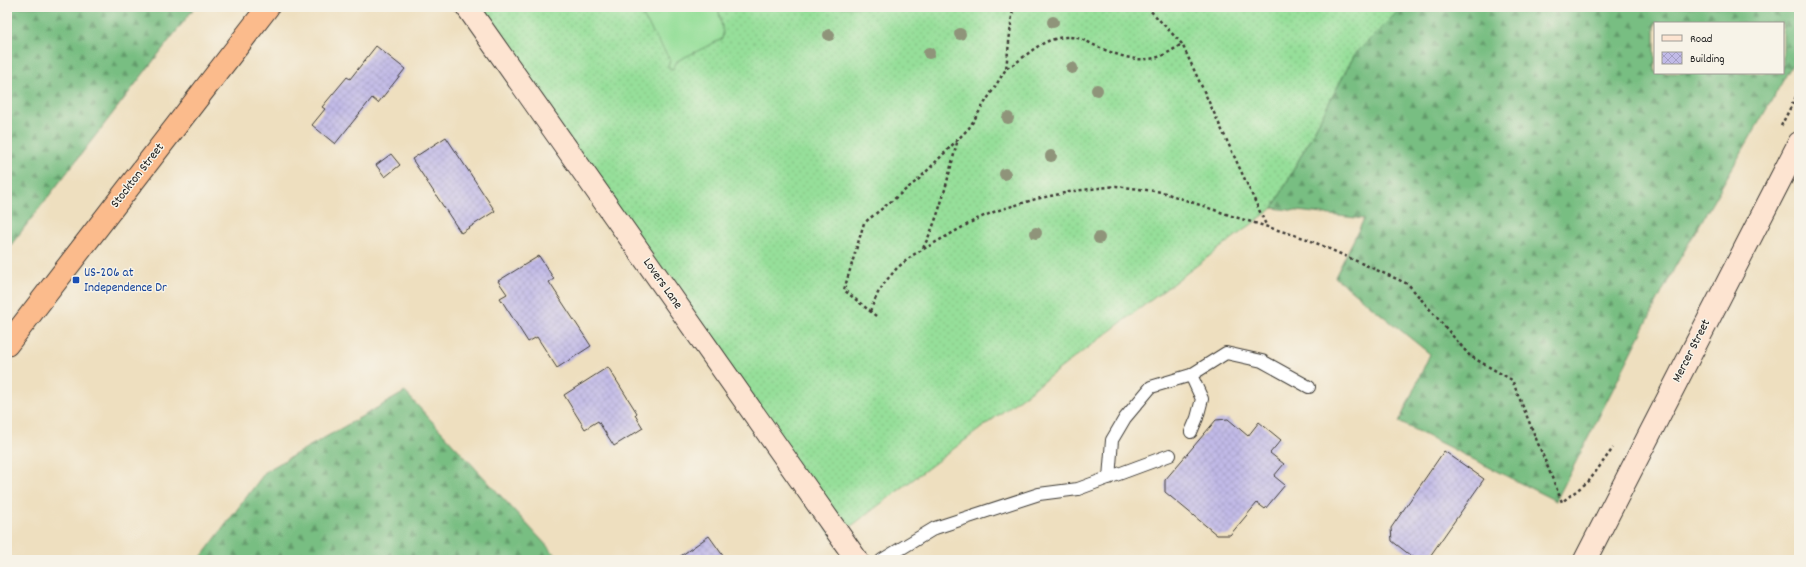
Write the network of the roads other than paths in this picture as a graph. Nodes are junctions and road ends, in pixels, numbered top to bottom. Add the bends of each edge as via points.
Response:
1 (268, 7) edge
2 (467, 7) edge
3 (1799, 143) edge
4 (7, 345) edge
5 (1191, 375) junction
6 (1309, 387) dead end
7 (1191, 432) dead end
8 (1170, 455) dead end
9 (1109, 478) junction
10 (857, 560) edge
11 (882, 560) edge
12 (1585, 560) edge

1 - 4 highway, Stockton Street
2 - 10 street, Lovers Lane
3 - 12 street, Mercer Street
5 - 6 lane via 1226,353 1262,361
5 - 7 lane via 1202,399
5 - 9 lane via 1151,387 1125,418 1112,440
8 - 9 lane
9 - 11 lane via 1078,489 1039,494 935,528

